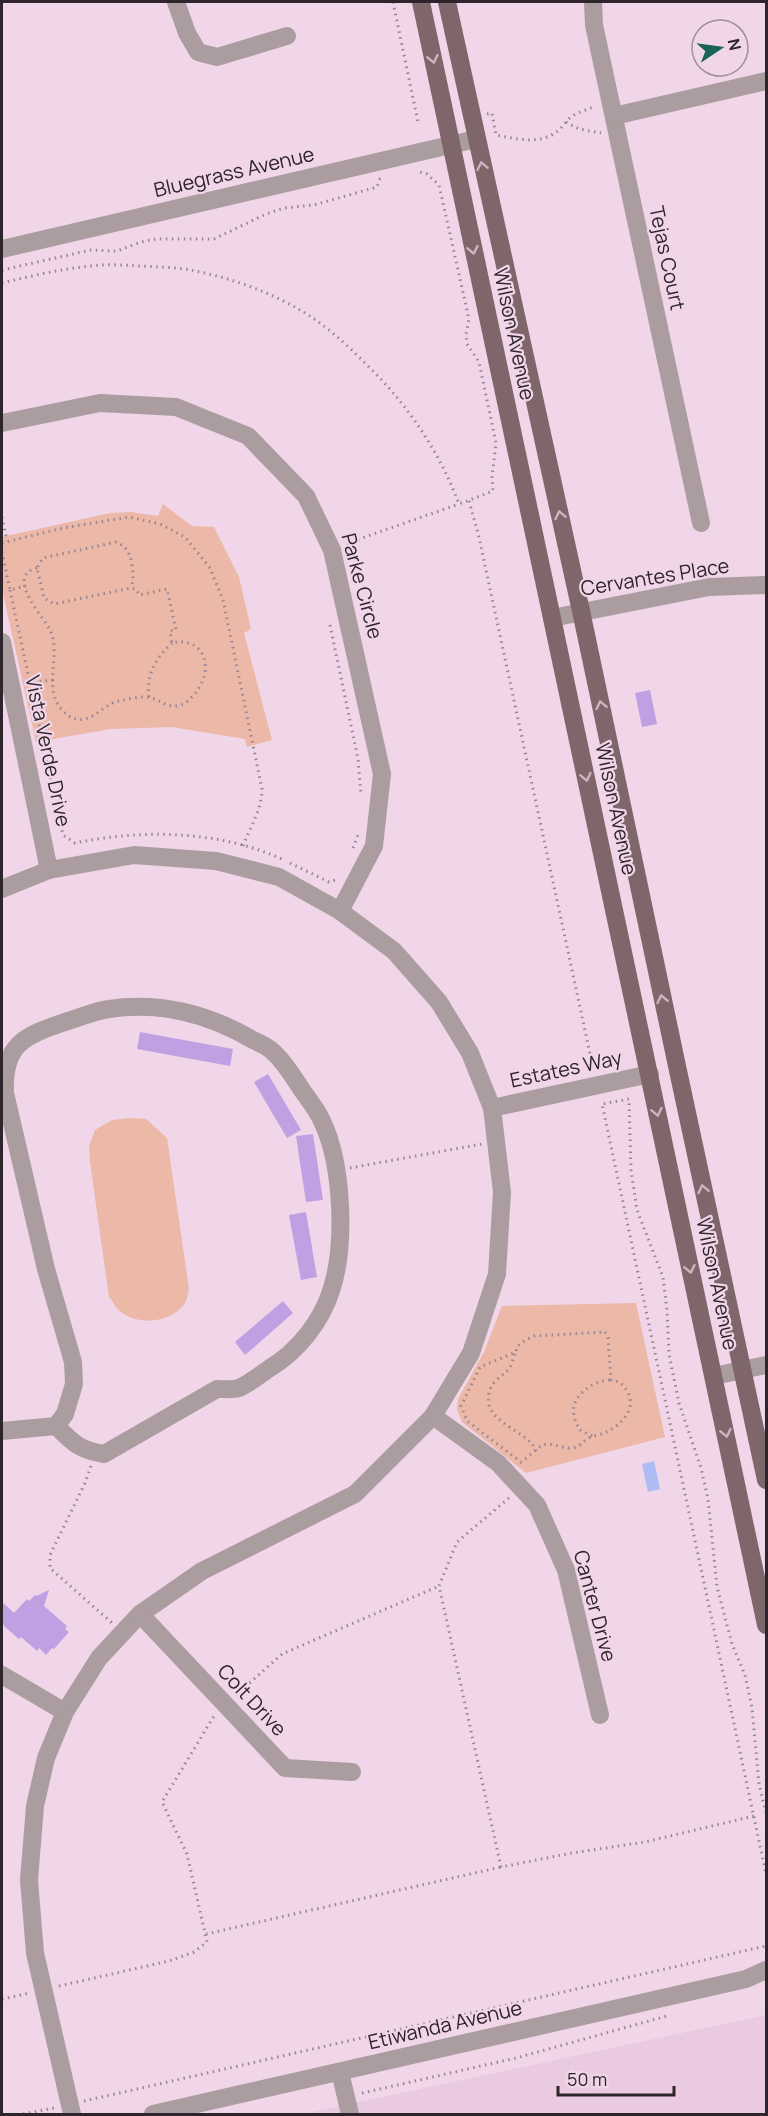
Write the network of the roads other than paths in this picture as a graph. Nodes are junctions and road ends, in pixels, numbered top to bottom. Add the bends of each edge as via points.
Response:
1 (176, 2) edge
2 (421, 2) edge
3 (447, 2) edge
4 (593, 2) edge
5 (287, 36) dead end
6 (766, 81) edge
7 (612, 107) junction
8 (477, 140) junction
9 (451, 145) junction
10 (2, 249) edge
11 (2, 423) edge
12 (701, 523) dead end
13 (766, 585) edge
14 (581, 611) junction
15 (552, 618) junction
16 (2, 642) edge
17 (50, 870) junction
18 (2, 889) edge
19 (340, 911) junction
20 (650, 1074) junction
21 (492, 1108) junction
22 (766, 1365) edge
23 (743, 1370) junction
24 (714, 1376) junction
25 (433, 1416) junction
26 (56, 1425) junction
27 (2, 1431) edge
28 (766, 1480) edge
29 (140, 1614) junction
30 (766, 1625) edge
31 (2, 1675) edge
32 (65, 1712) junction
33 (600, 1715) dead end
34 (352, 1772) dead end
35 (766, 1970) edge
36 (746, 1979) junction
37 (766, 1979) edge
38 (340, 2072) junction
39 (348, 2106) edge
40 (71, 2109) edge
41 (153, 2115) edge

1 - 5 street via 198,52 217,57
2 -> 9 main road, Wilson Avenue
3 - 8 main road, Wilson Avenue
4 - 7 street, Tejas Court via 594,25
6 - 7 street
7 - 12 street, Tejas Court
8 - 9 street, Bluegrass Avenue
14 -> 8 main road, Wilson Avenue
9 - 10 street, Bluegrass Avenue
9 -> 15 main road, Wilson Avenue
11 - 19 street, Parke Circle via 100,403 176,407 248,436 306,496 331,544 382,774 374,846
13 - 14 street, Cervantes Place via 709,587
14 - 15 street, Cervantes Place
23 -> 14 main road, Wilson Avenue
15 -> 20 main road, Wilson Avenue
16 - 17 street, Vista Verde Drive
17 - 18 street
17 - 19 street via 134,855 216,861 279,877
19 - 21 street via 394,951 439,1002 470,1053
20 - 21 street, Estates Way
20 -> 24 main road, Wilson Avenue
21 - 25 street via 502,1191 497,1274 471,1353
22 - 23 street
23 - 24 street
23 - 28 main road, Wilson Avenue
24 -> 30 main road, Wilson Avenue
25 - 29 street via 355,1494 202,1571
25 - 33 street, Canter Drive via 498,1463 537,1505 566,1570
26 - 26 street via 65,1414 74,1384 73,1362 46,1269 5,1093 7,1059 29,1036 108,1009 155,1006 197,1014 273,1051 322,1121 337,1170 340,1210 332,1291 302,1342 280,1362 238,1389 217,1389 104,1454 87,1452
26 - 27 street
29 - 32 street via 99,1658
29 - 34 street, Colt Drive via 285,1768
31 - 32 street
32 - 40 street via 46,1758 36,1806 29,1880 35,1953
35 - 36 street, Etiwanda Avenue
36 - 37 street, Etiwanda Avenue
36 - 38 street, Etiwanda Avenue
38 - 39 street
38 - 41 street, Etiwanda Avenue

